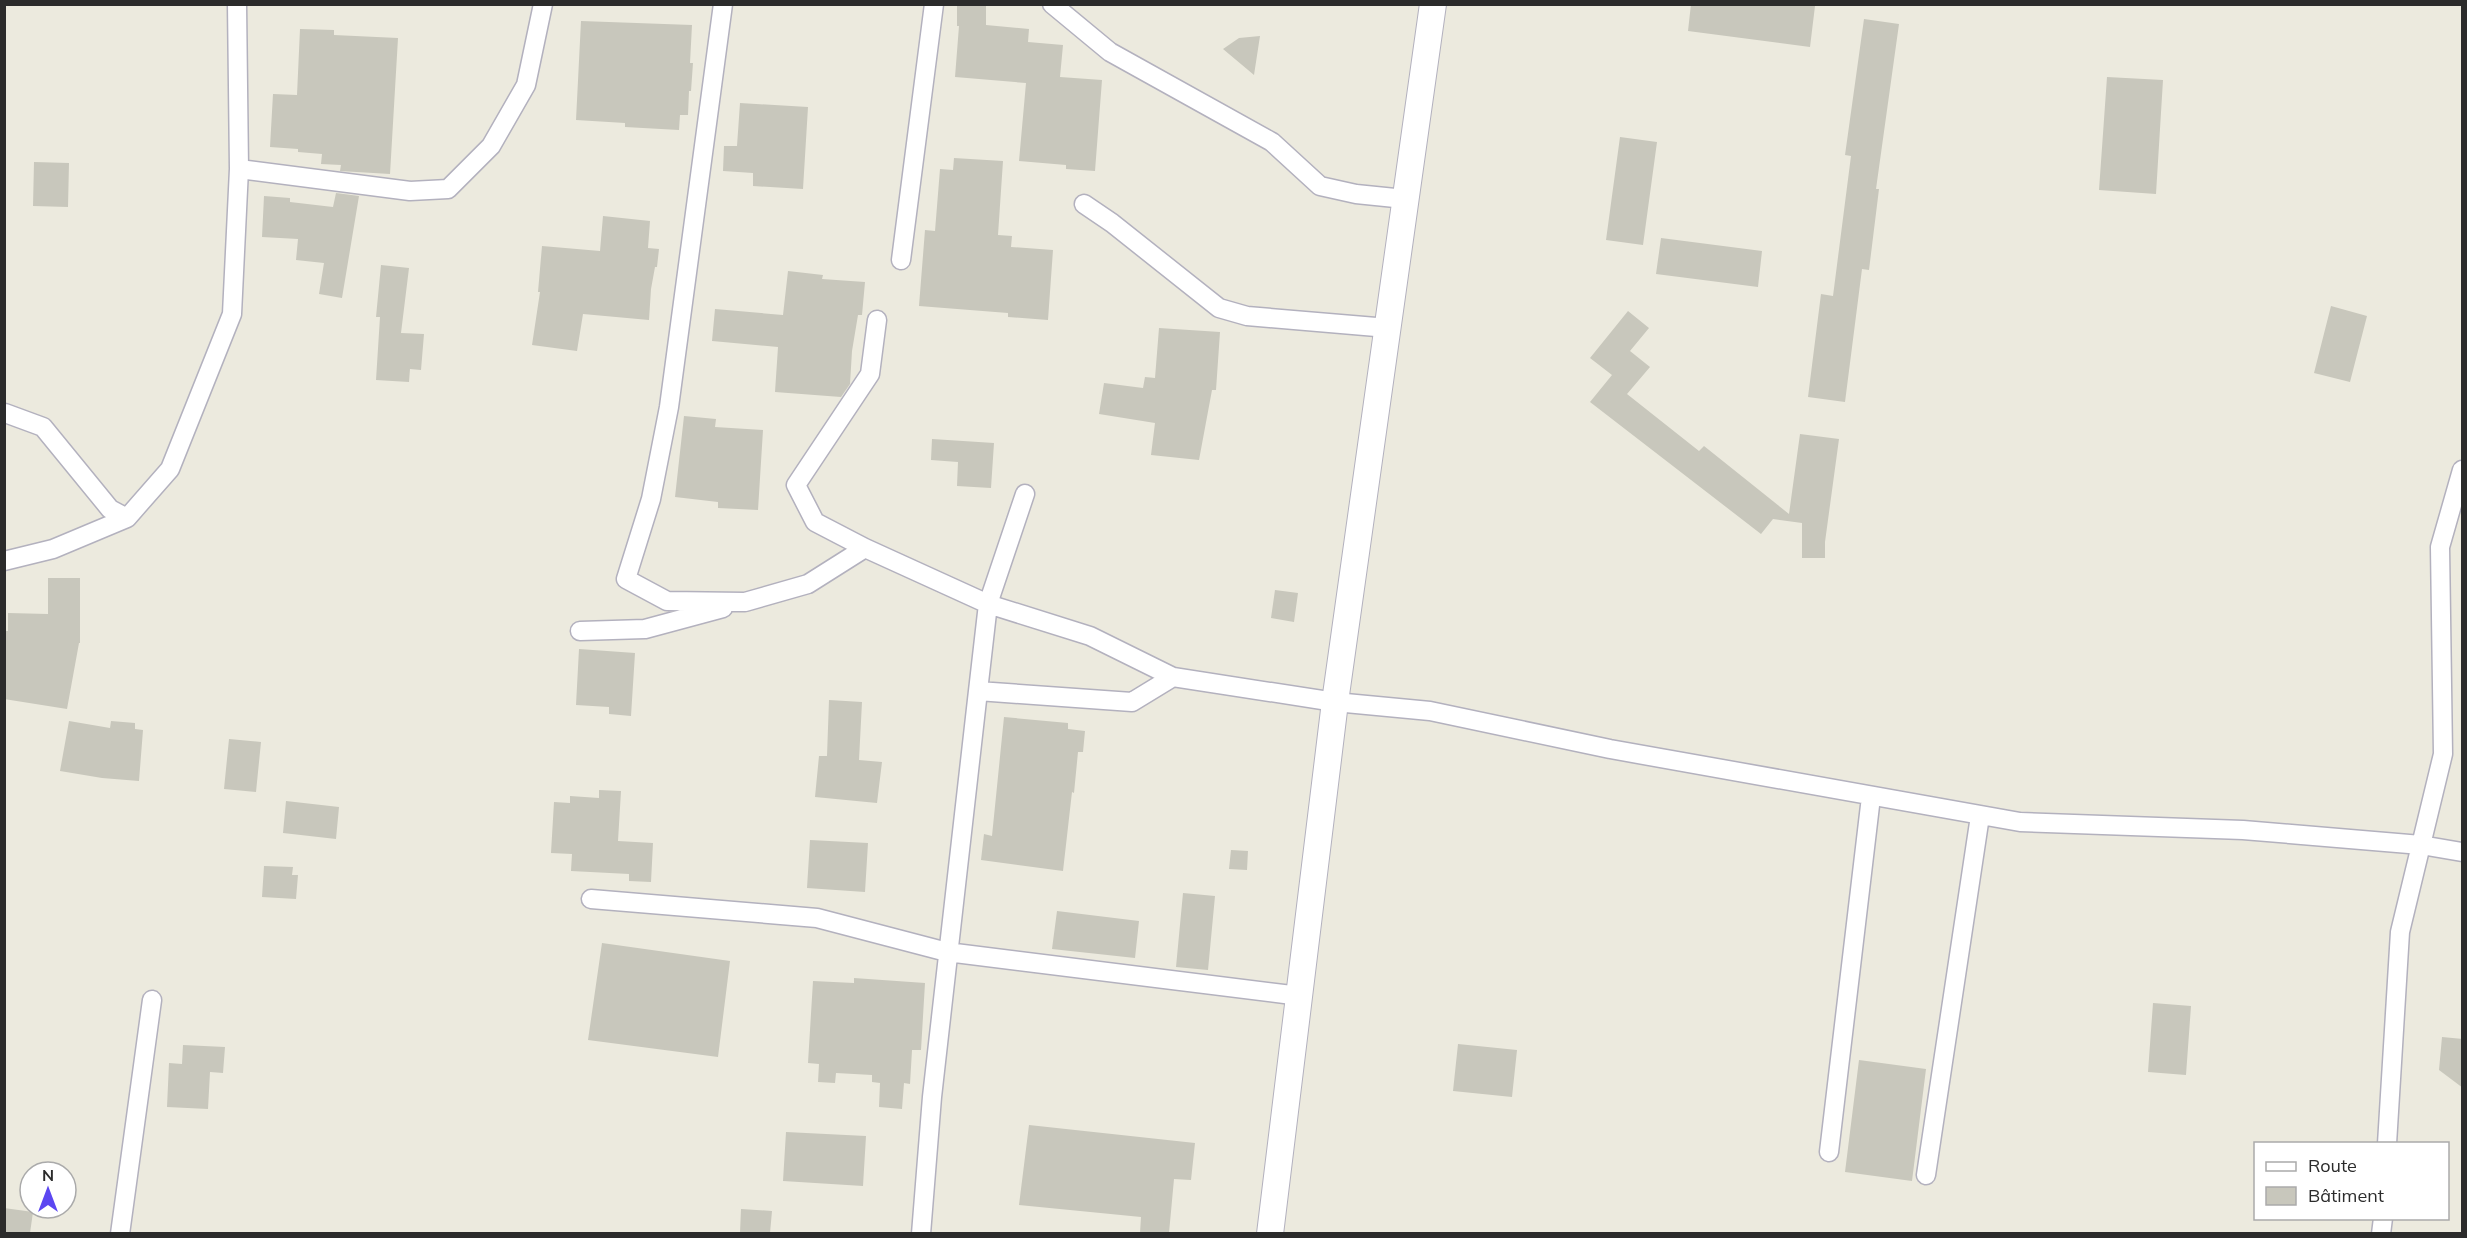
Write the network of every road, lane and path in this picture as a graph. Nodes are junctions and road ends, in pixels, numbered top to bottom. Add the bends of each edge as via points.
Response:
1 (237, 4) edge
2 (543, 4) edge
3 (723, 4) edge
4 (934, 4) edge
5 (1052, 4) edge
6 (1433, 4) edge
7 (239, 169) junction
8 (1406, 199) junction
9 (1084, 204) dead end
10 (901, 260) dead end
11 (877, 320) dead end
12 (1388, 328) junction
13 (5, 413) edge
14 (2463, 470) edge
15 (1025, 494) dead end
16 (126, 518) junction
17 (865, 548) junction
18 (4, 561) edge
19 (745, 602) junction
20 (988, 604) junction
21 (580, 630) dead end
22 (1173, 677) junction
23 (978, 691) junction
24 (1335, 702) junction
25 (1871, 797) junction
26 (1980, 816) junction
27 (2421, 845) junction
28 (2463, 852) edge
29 (591, 899) dead end
30 (947, 952) junction
31 (1300, 996) junction
32 (152, 1000) dead end
33 (2387, 1142) edge
34 (1829, 1152) dead end
35 (1926, 1175) dead end
36 (120, 1233) edge
37 (921, 1233) edge
38 (1270, 1233) edge

1 - 7 street
2 - 7 street via 526,85 491,146 447,189 410,191
3 - 19 street via 669,407 651,499 626,579 667,601
4 - 10 street
5 - 8 street via 1110,52 1272,142 1320,186
6 - 8 street
7 - 16 street via 232,314 170,469
8 - 12 street
9 - 12 street via 1220,308 1246,316
11 - 17 street via 870,374 796,485 814,522
12 - 24 street
13 - 16 street via 43,427 110,509
14 - 27 street via 2440,547 2443,754
15 - 20 street
16 - 18 street via 53,549
17 - 19 street via 808,584
17 - 20 street
19 - 21 street via 645,629
20 - 22 street via 1090,636
20 - 23 street
22 - 23 street via 1132,702
22 - 24 street
23 - 30 street
24 - 25 street via 1430,711
24 - 31 street
25 - 26 street
25 - 34 street
26 - 27 street via 2020,822 2243,830
26 - 35 street
27 - 28 street
27 - 33 street via 2400,932
29 - 30 street via 817,918
30 - 31 street
30 - 37 street
31 - 38 street
32 - 36 street

